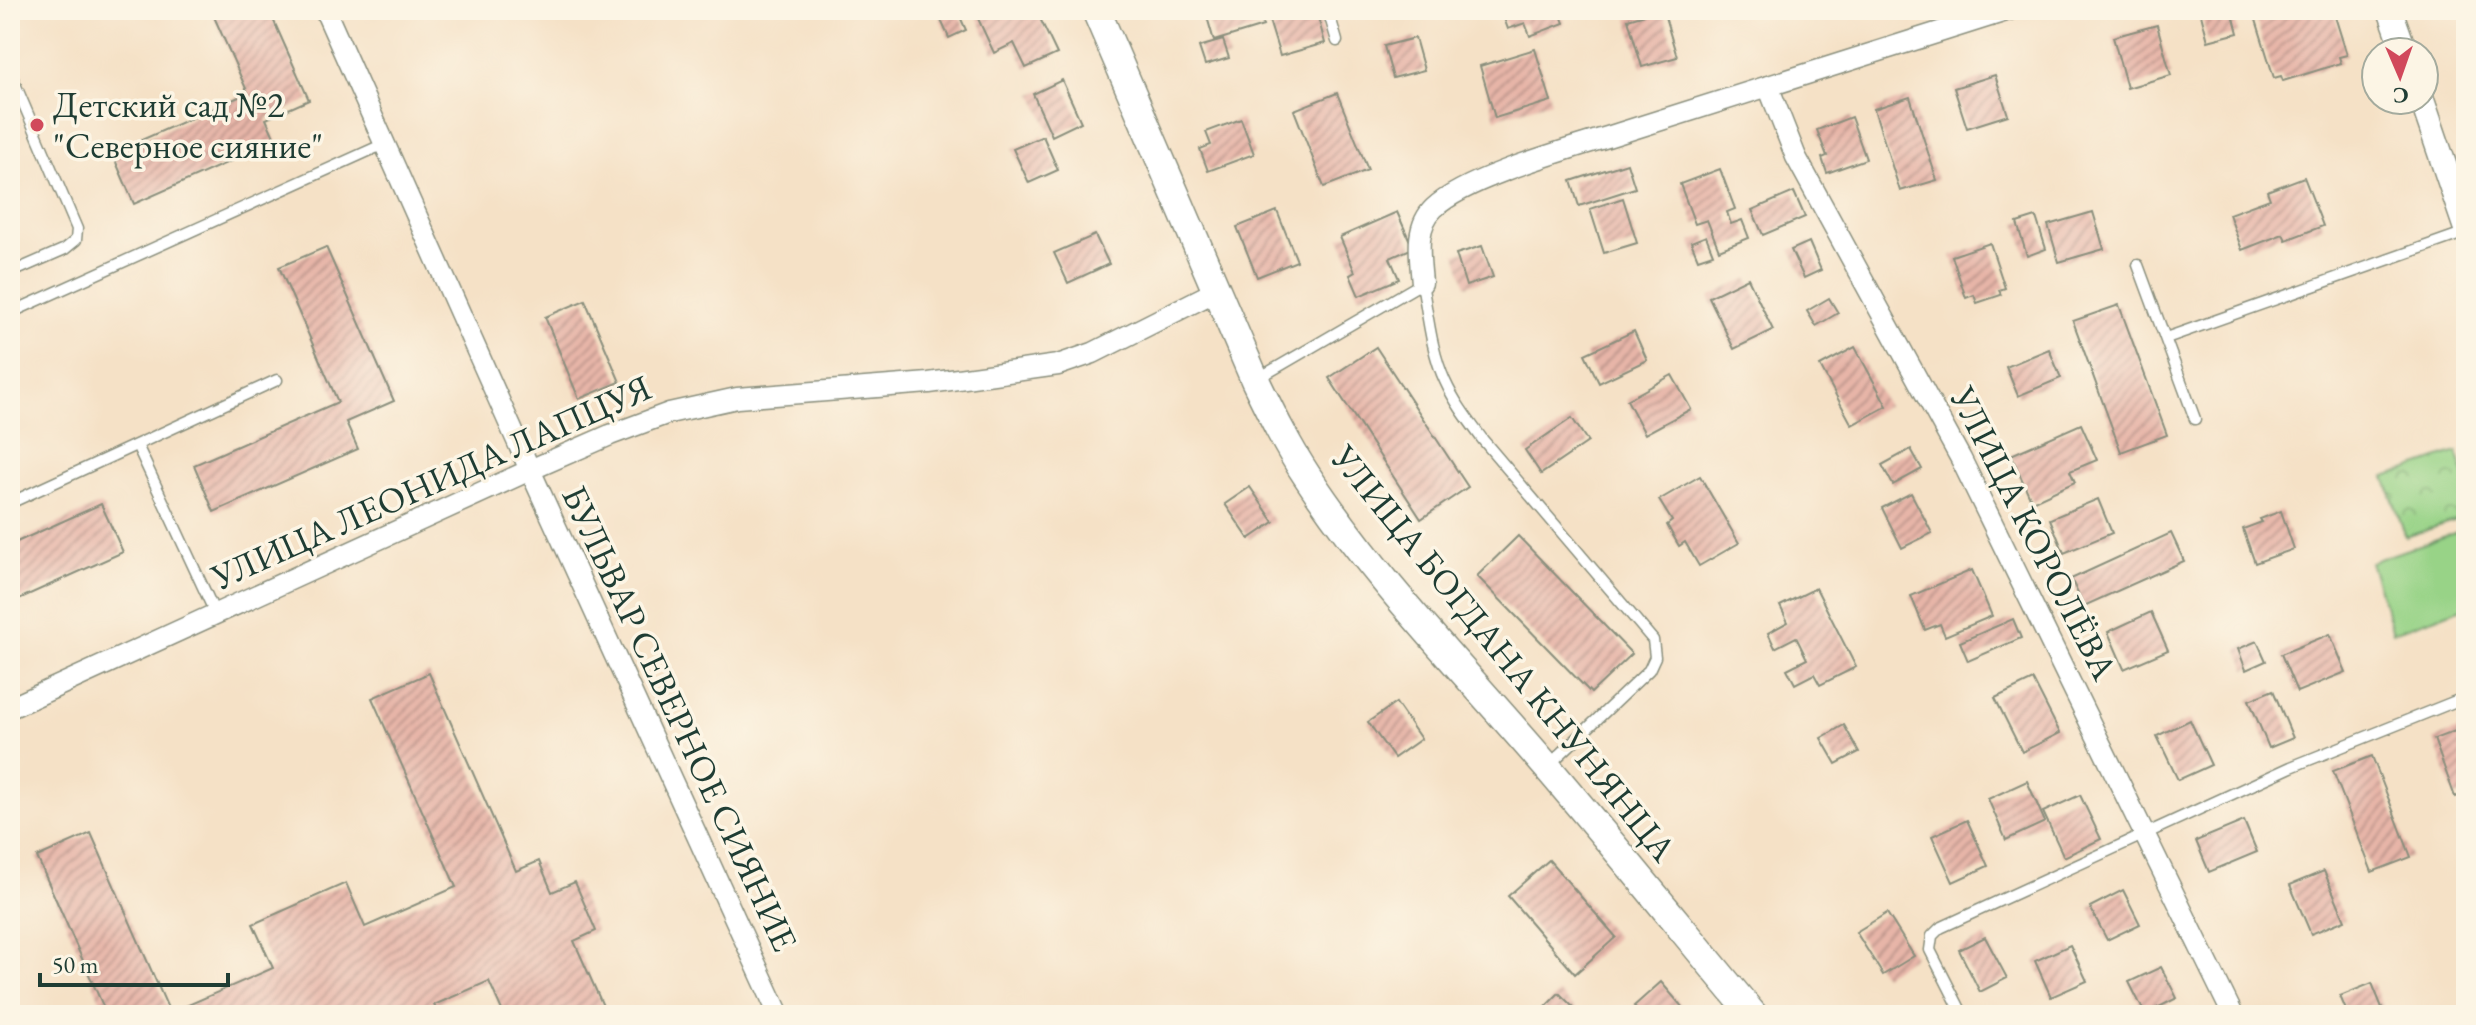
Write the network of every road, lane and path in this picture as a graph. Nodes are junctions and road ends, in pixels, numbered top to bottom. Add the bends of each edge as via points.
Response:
1 (325, 10) edge
2 (1096, 10) edge
3 (1328, 10) edge
4 (2390, 10) edge
5 (2003, 11) edge
6 (2399, 36) edge
7 (1337, 41) dead end
8 (10, 72) edge
9 (1768, 86) junction
10 (2429, 116) edge
11 (384, 144) junction
12 (2458, 179) edge
13 (2466, 231) edge
14 (2138, 265) dead end
15 (10, 273) edge
16 (1422, 283) junction
17 (1216, 291) junction
18 (10, 313) edge
19 (2166, 338) junction
20 (277, 380) dead end
21 (1255, 380) junction
22 (2195, 419) dead end
23 (137, 445) junction
24 (530, 470) junction
25 (10, 503) edge
26 (215, 613) junction
27 (2466, 697) edge
28 (10, 708) edge
29 (1547, 767) junction
30 (2145, 833) junction
31 (1962, 1013) dead end
32 (779, 1015) edge
33 (1753, 1015) edge
34 (2233, 1015) edge

1 - 11 street, БУЛЬВАР СЕВЕРНОЕ СИЯНИЕ
2 - 17 main road, УЛИЦА БОГДАНА КНУНЯНЦА
3 - 7 lane
4 - 6 street
5 - 9 street
8 - 15 lane via 77,229 76,240 65,249
9 - 16 street via 1473,184 1436,206 1423,222
9 - 30 street, УЛИЦА КОРОЛЁВА via 1796,157 1961,459
10 - 12 street
11 - 18 lane
11 - 24 street, БУЛЬВАР СЕВЕРНОЕ СИЯНИЕ
12 - 13 street
13 - 19 lane
14 - 19 lane
16 - 21 lane
16 - 29 lane via 1434,350 1459,408 1653,640 1655,657 1649,670
17 - 21 main road, УЛИЦА БОГДАНА КНУНЯНЦА
17 - 24 street, УЛИЦА ЛЕОНИДА ЛАПЦУЯ via 1058,365 929,383 737,398 669,413
19 - 22 lane
20 - 23 lane
21 - 29 main road, УЛИЦА БОГДАНА КНУНЯНЦА via 1282,435 1331,511
23 - 25 lane
23 - 26 lane
24 - 26 street, УЛИЦА ЛЕОНИДА ЛАПЦУЯ
24 - 32 street, БУЛЬВАР СЕВЕРНОЕ СИЯНИЕ
26 - 28 street, УЛИЦА ЛЕОНИДА ЛАПЦУЯ
27 - 30 lane
29 - 33 main road, УЛИЦА БОГДАНА КНУНЯНЦА
30 - 31 lane via 1940,928 1930,950
30 - 34 street, УЛИЦА КОРОЛЁВА

